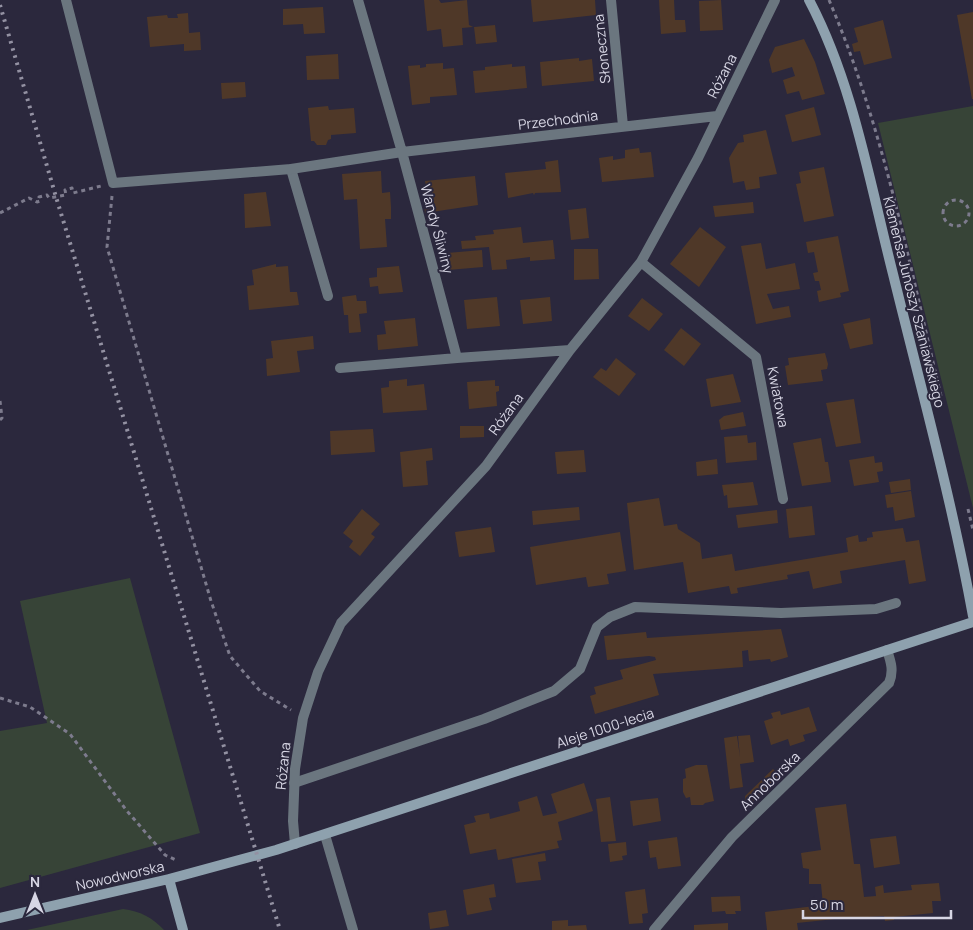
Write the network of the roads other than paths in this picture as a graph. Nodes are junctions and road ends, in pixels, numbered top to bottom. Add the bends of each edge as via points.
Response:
1 (66, 0) edge
2 (358, 0) edge
3 (611, 0) edge
4 (775, 0) edge
5 (809, 0) edge
6 (717, 116) junction
7 (623, 126) junction
8 (402, 152) junction
9 (291, 169) junction
10 (641, 262) junction
11 (328, 296) dead end
12 (570, 350) junction
13 (457, 358) junction
14 (340, 368) dead end
15 (783, 499) dead end
16 (896, 603) dead end
17 (973, 616) edge
18 (973, 622) edge
19 (887, 650) junction
20 (294, 783) junction
21 (325, 835) junction
22 (295, 844) junction
23 (245, 858) joint
24 (169, 879) junction
25 (0, 918) edge
26 (183, 930) edge
27 (353, 930) edge
28 (654, 930) edge

1 - 9 street, Przechodnia via 113,183
2 - 8 street, Wandy Śliwiny
3 - 7 street, Słoneczna
4 - 6 street, Różana
5 - 17 street, Klemensa Junoszy Szaniawskiego via 836,63 868,176 958,537
6 - 7 street, Przechodnia
6 - 10 street, Różana via 698,158
7 - 8 street, Przechodnia
8 - 9 street, Przechodnia
8 - 13 street, Wandy Śliwiny
9 - 11 street
10 - 12 street, Różana
10 - 15 street, Kwiatowa via 756,357
12 - 13 street
12 - 20 street, Różana via 475,479 341,623 318,672 303,718
13 - 14 street
16 - 20 street via 876,609 781,613 635,607 610,617 597,627 580,669 554,691 484,719
18 - 19 street, Aleje 1000-lecia
19 - 21 street, Aleje 1000-lecia
19 - 28 street, Annoborska via 892,668 889,683 732,837
20 - 22 street, Różana
21 - 22 street, Aleje 1000-lecia
21 - 27 street
22 - 23 street, Aleje 1000-lecia
23 - 24 street, Nowodworska
24 - 25 street, Nowodworska
24 - 26 street

